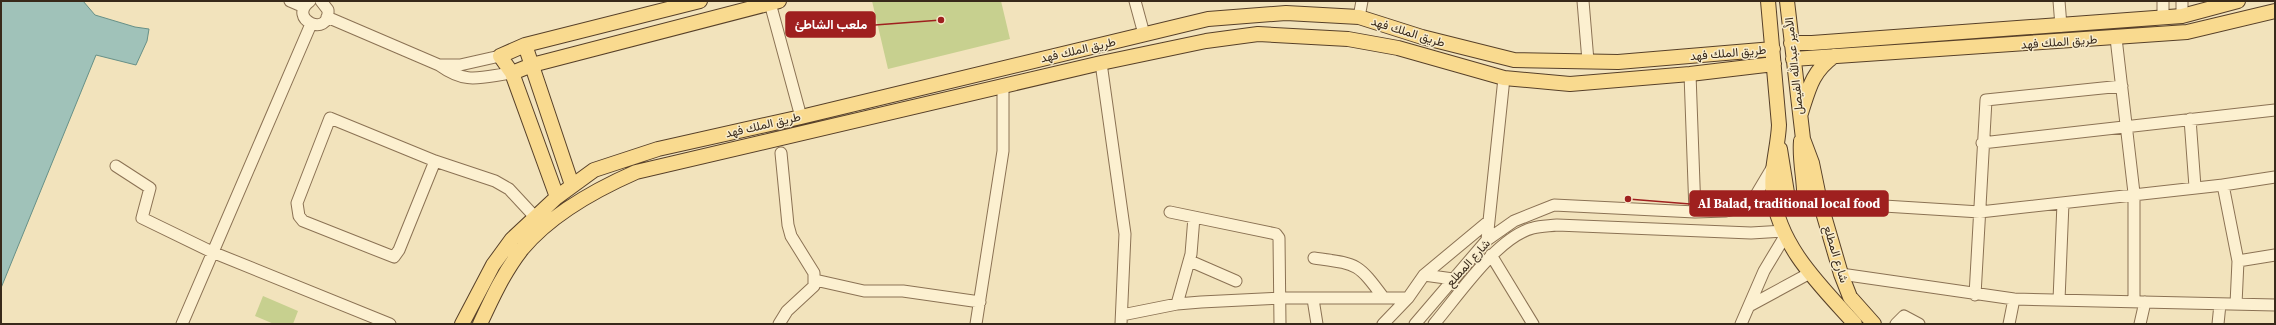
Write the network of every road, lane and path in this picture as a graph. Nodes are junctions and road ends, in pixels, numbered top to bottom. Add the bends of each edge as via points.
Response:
1 (290, 1) edge
2 (321, 1) edge
3 (700, 1) edge
4 (1135, 1) edge
5 (1362, 1) edge
6 (1583, 1) edge
7 (1768, 1) edge
8 (1787, 1) edge
9 (2059, 1) edge
10 (2163, 1) edge
11 (2182, 1) edge
12 (2238, 1) edge
13 (774, 2) edge
14 (307, 4) edge
15 (2275, 11) edge
16 (2182, 16) junction
17 (1359, 17) junction
18 (2163, 17) junction
19 (327, 18) junction
20 (311, 24) junction
21 (2061, 26) junction
22 (1144, 34) junction
23 (2116, 38) junction
24 (1791, 42) junction
25 (1812, 43) junction
26 (525, 45) junction
27 (1773, 49) junction
28 (1739, 53) junction
29 (500, 56) junction
30 (1834, 56) junction
31 (1810, 58) junction
32 (1793, 59) junction
33 (1588, 61) junction
34 (1101, 63) junction
35 (1774, 64) junction
36 (439, 65) junction
37 (532, 65) junction
38 (1742, 68) junction
39 (512, 73) junction
40 (1690, 74) junction
41 (1504, 78) junction
42 (1003, 85) junction
43 (926, 86) junction
44 (2122, 86) junction
45 (931, 102) junction
46 (2275, 110) edge
47 (801, 117) junction
48 (2190, 119) junction
49 (1801, 127) junction
50 (2127, 127) junction
51 (1778, 141) junction
52 (1982, 143) junction
53 (781, 153) dead end
54 (435, 161) junction
55 (116, 166) dead end
56 (1772, 168) junction
57 (2275, 177) edge
58 (572, 185) junction
59 (2223, 185) junction
60 (2195, 187) junction
61 (2134, 193) junction
62 (557, 197) junction
63 (1820, 202) junction
64 (2063, 203) junction
65 (1170, 212) dead end
66 (1695, 212) junction
67 (1980, 212) junction
68 (1194, 216) junction
69 (535, 217) junction
70 (1489, 221) junction
71 (1785, 234) junction
72 (1487, 240) junction
73 (212, 252) junction
74 (1491, 255) junction
75 (2275, 256) edge
76 (1314, 258) dead end
77 (1190, 260) junction
78 (2238, 261) junction
79 (1810, 273) junction
80 (1841, 274) junction
81 (1424, 275) junction
82 (1453, 279) junction
83 (815, 280) junction
84 (1236, 281) dead end
85 (1975, 295) junction
86 (1383, 297) junction
87 (1281, 298) junction
88 (1408, 298) junction
89 (1313, 299) junction
90 (2014, 299) junction
91 (2059, 300) junction
92 (980, 302) junction
93 (2134, 302) junction
94 (2145, 302) junction
95 (1177, 304) junction
96 (1751, 304) junction
97 (2220, 304) junction
98 (2236, 304) junction
99 (2275, 305) edge
100 (1122, 320) edge
101 (182, 324) edge
102 (390, 324) edge
103 (462, 324) edge
104 (480, 324) edge
105 (779, 324) edge
106 (976, 324) edge
107 (1280, 324) edge
108 (1318, 324) edge
109 (1383, 324) edge
110 (1415, 324) edge
111 (1434, 324) edge
112 (1533, 324) edge
113 (1741, 324) edge
114 (1855, 324) edge
115 (1874, 324) edge
116 (1896, 324) edge
117 (1919, 324) edge
118 (2009, 324) edge
119 (2140, 324) edge
120 (2218, 324) edge

1 - 14 street
2 - 19 street via 327,6
3 - 26 main road
4 - 22 street
5 - 17 street
6 - 33 street
7 - 27 main road, الأمير عبدالله الفيصل
8 - 24 main road, الأمير عبدالله الفيصل
9 - 21 street
10 - 18 street
11 - 16 street
12 - 16 main road, طريق الملك فهد
13 - 37 main road
13 - 47 street
14 - 20 street via 305,19
15 - 23 main road, طريق الملك فهد via 2187,32
16 - 18 main road, طريق الملك فهد
17 - 22 main road, طريق الملك فهد via 1286,13 1208,19
17 - 33 main road, طريق الملك فهد via 1422,37 1514,60
18 - 21 main road, طريق الملك فهد
19 - 20 street via 322,23
19 - 36 street
20 - 73 street
21 - 25 main road, طريق الملك فهد
22 - 43 main road, طريق الملك فهد
23 - 30 main road, طريق الملك فهد
23 - 44 street
24 - 25 main road, طريق الملك فهد
24 - 32 main road, الأمير عبدالله الفيصل
25 - 31 main road via 1807,50
26 - 29 main road
26 - 37 main road
27 - 28 main road, طريق الملك فهد
27 - 35 main road, الأمير عبدالله الفيصل
28 - 33 main road, طريق الملك فهد via 1618,62
28 - 38 main road via 1746,58
29 - 36 street via 460,65
29 - 39 main road
30 - 31 main road, طريق الملك فهد
30 - 49 main road via 1821,66 1815,75 1801,115
31 - 32 main road, طريق الملك فهد
32 - 49 main road, الأمير عبدالله الفيصل
34 - 41 main road, طريق الملك فهد via 1206,41 1258,34 1348,39 1398,48
34 - 42 main road, طريق الملك فهد
34 - 100 street via 1125,234
35 - 38 main road, طريق الملك فهد
35 - 51 main road, الأمير عبدالله الفيصل via 1780,125
36 - 39 street via 465,79
37 - 39 main road
37 - 58 main road
38 - 40 main road, طريق الملك فهد
39 - 62 main road
40 - 41 main road, طريق الملك فهد via 1570,84
40 - 66 street
41 - 70 street
42 - 45 main road, طريق الملك فهد
42 - 92 street via 1003,151
43 - 45 main road
43 - 47 main road, طريق الملك فهد
44 - 50 street
44 - 52 street via 1986,100
45 - 104 main road, طريق الملك فهد via 636,172 601,188 551,223 523,249 505,274
46 - 48 street
47 - 58 main road, طريق الملك فهد via 658,149 594,170
48 - 50 street
48 - 60 street
49 - 51 main road via 1799,155 1805,198 1801,207 1794,206 1788,199
49 - 63 main road, شارع المطلع
50 - 52 street
50 - 61 street
51 - 56 main road, شارع المطلع
52 - 67 street
53 - 83 street via 790,231 814,273
54 - 54 street via 330,118 297,203 299,216 303,221 394,257
54 - 69 street via 495,181 509,189
55 - 73 street via 150,188 142,218
56 - 66 street, شارع المطلع via 1753,200 1745,207 1726,211
56 - 71 main road, شارع المطلع via 1773,194
57 - 59 street
58 - 62 main road, طريق الملك فهد
59 - 60 street
59 - 78 street
60 - 61 street
61 - 64 street
61 - 93 street
62 - 69 main road, طريق الملك فهد
63 - 67 street
63 - 80 main road, شارع المطلع
64 - 67 street
64 - 91 street
65 - 68 street
66 - 72 street, شارع المطلع via 1554,205 1514,221
67 - 85 street
68 - 77 street
68 - 87 street via 1276,234 1279,238
69 - 103 main road, طريق الملك فهد via 512,239 493,265
70 - 72 street
70 - 81 street
71 - 74 street, شارع المطلع via 1557,225 1532,228
71 - 79 main road, شارع المطلع
71 - 96 street via 1764,271
72 - 82 street, شارع المطلع
73 - 101 street
73 - 102 street
74 - 111 street, شارع المطلع
74 - 112 street
75 - 78 street
76 - 86 street via 1357,266
77 - 84 street
77 - 95 street
78 - 98 street
79 - 96 street
79 - 114 main road, شارع المطلع
80 - 85 street
80 - 115 main road, شارع المطلع via 1850,297
81 - 82 street
81 - 88 street
82 - 110 street, شارع المطلع
83 - 92 street via 864,292 903,291
83 - 105 street via 814,286 787,311
85 - 90 street
86 - 88 street
86 - 89 street
87 - 89 street
87 - 95 street
87 - 107 street
88 - 109 street
89 - 108 street
90 - 91 street
90 - 118 street
91 - 93 street
92 - 106 street
93 - 94 street
94 - 97 street
94 - 119 street
95 - 100 street
96 - 113 street
97 - 98 street
97 - 120 street
98 - 99 street
116 - 117 street via 1904,316

